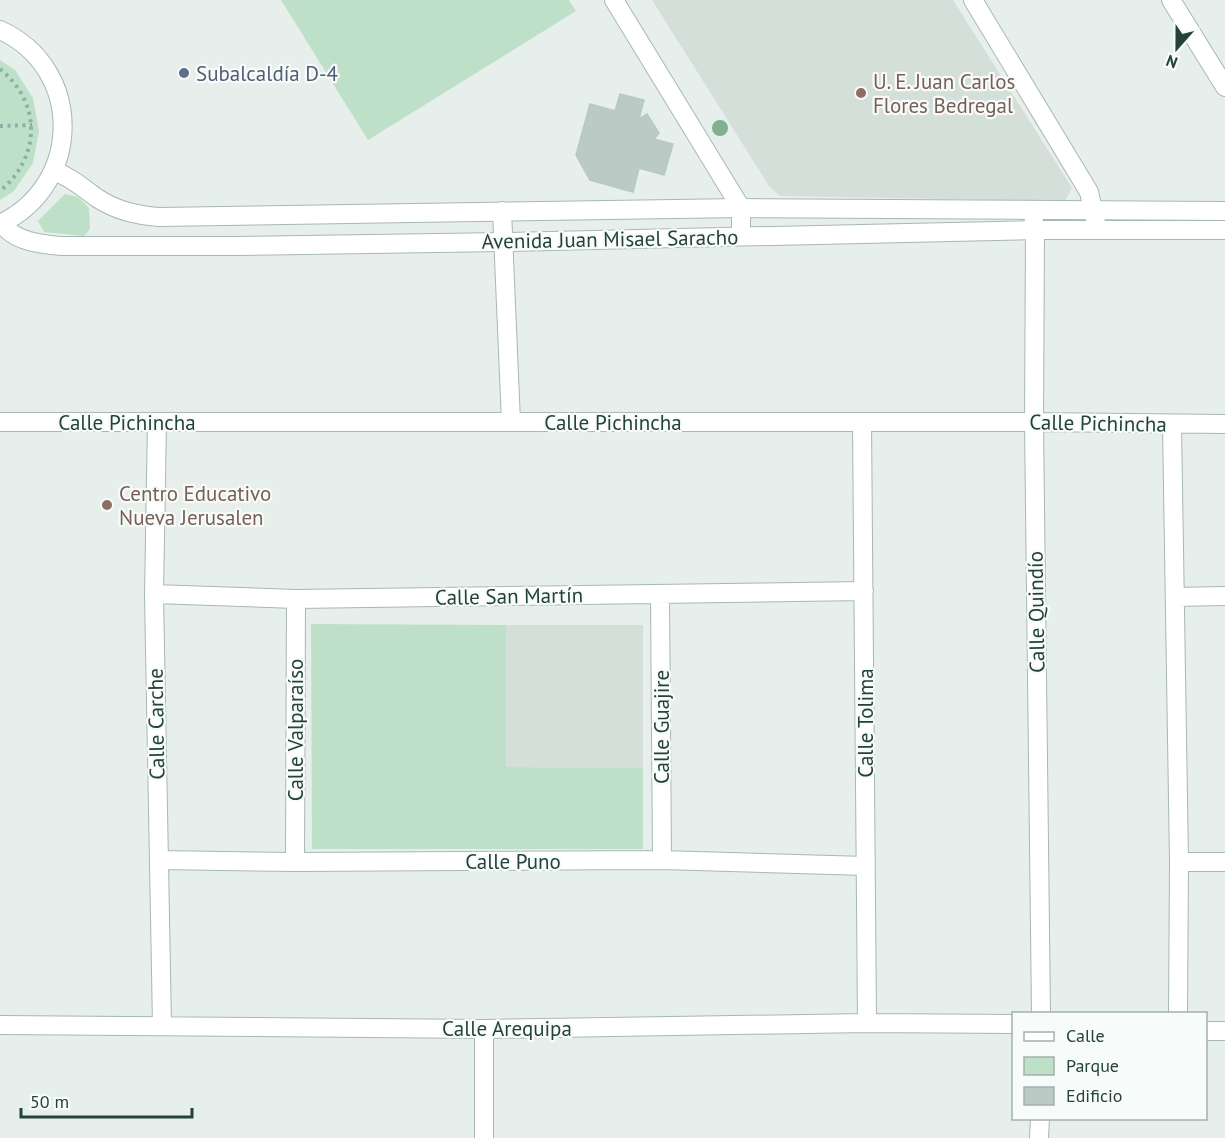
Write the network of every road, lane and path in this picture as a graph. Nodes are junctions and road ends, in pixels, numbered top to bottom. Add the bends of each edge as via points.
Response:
1 (614, 0) edge
2 (973, 0) edge
3 (1172, 0) edge
4 (0, 30) edge
5 (0, 69) edge
6 (1225, 87) edge
7 (32, 124) junction
8 (0, 126) edge
9 (54, 171) junction
10 (0, 191) edge
11 (741, 208) junction
12 (1033, 210) junction
13 (1093, 210) junction
14 (502, 211) junction
15 (1225, 211) edge
16 (1, 224) edge
17 (1097, 229) junction
18 (1035, 230) junction
19 (1225, 230) edge
20 (741, 236) junction
21 (503, 242) junction
22 (0, 422) edge
23 (157, 422) junction
24 (511, 422) junction
25 (862, 422) junction
26 (1034, 422) junction
27 (1172, 424) junction
28 (1225, 424) edge
29 (864, 591) junction
30 (154, 594) junction
31 (660, 594) junction
32 (1225, 596) edge
33 (1175, 597) junction
34 (296, 599) junction
35 (159, 860) junction
36 (662, 860) junction
37 (295, 862) junction
38 (1179, 862) junction
39 (1225, 862) edge
40 (866, 866) junction
41 (1041, 1012) edge
42 (1178, 1012) edge
43 (867, 1023) junction
44 (1012, 1024) edge
45 (0, 1025) edge
46 (162, 1025) junction
47 (484, 1029) junction
48 (1207, 1031) edge
49 (1225, 1031) edge
50 (1040, 1120) edge
51 (484, 1138) edge
52 (1039, 1138) edge

1 - 11 street
2 - 13 street via 1089,192
3 - 6 street
4 - 9 street via 32,51 57,91 63,125
5 - 7 path via 26,100
7 - 8 path
7 - 10 path via 29,149 19,172
9 - 14 street, Avenida Juan Misael Saracho via 120,210 137,215
9 - 16 street via 33,202
11 - 12 street, Avenida Juan Misael Saracho
11 - 14 street, Avenida Juan Misael Saracho
11 - 20 street
12 - 13 street, Avenida Juan Misael Saracho
12 - 18 street, Calle Quindío
13 - 15 street, Avenida Juan Misael Saracho
13 - 17 street
14 - 21 street
16 - 21 street, Avenida Juan Misael Saracho via 21,238 61,246
17 - 18 street, Avenida Juan Misael Saracho
17 - 19 street, Avenida Juan Misael Saracho
18 - 20 street, Avenida Juan Misael Saracho
18 - 26 street, Calle Quindío
20 - 21 street, Avenida Juan Misael Saracho
21 - 24 street
22 - 23 street, Calle Pichincha
23 - 24 street, Calle Pichincha
23 - 30 street, Calle Carche
24 - 25 street, Calle Pichincha
25 - 26 street, Calle Pichincha
25 - 29 street, Calle Tolima
26 - 27 street, Calle Pichincha
26 - 41 street, Calle Quindío
27 - 28 street, Calle Pichincha
27 - 33 street
29 - 31 street, Calle San Martín
29 - 40 street, Calle Tolima
30 - 34 street, Calle San Martín
30 - 35 street, Calle Carche
31 - 34 street, Calle San Martín
31 - 36 street, Calle Guajire
32 - 33 street
33 - 38 street
34 - 37 street, Calle Valparaíso
35 - 37 street, Calle Puno
35 - 46 street, Calle Carche
36 - 37 street, Calle Puno
36 - 40 street, Calle Puno
38 - 39 street
38 - 42 street
40 - 43 street, Calle Tolima
43 - 44 street, Calle Arequipa
43 - 47 street, Calle Arequipa
45 - 46 street, Calle Arequipa
46 - 47 street, Calle Arequipa
47 - 51 street
48 - 49 street
50 - 52 street

